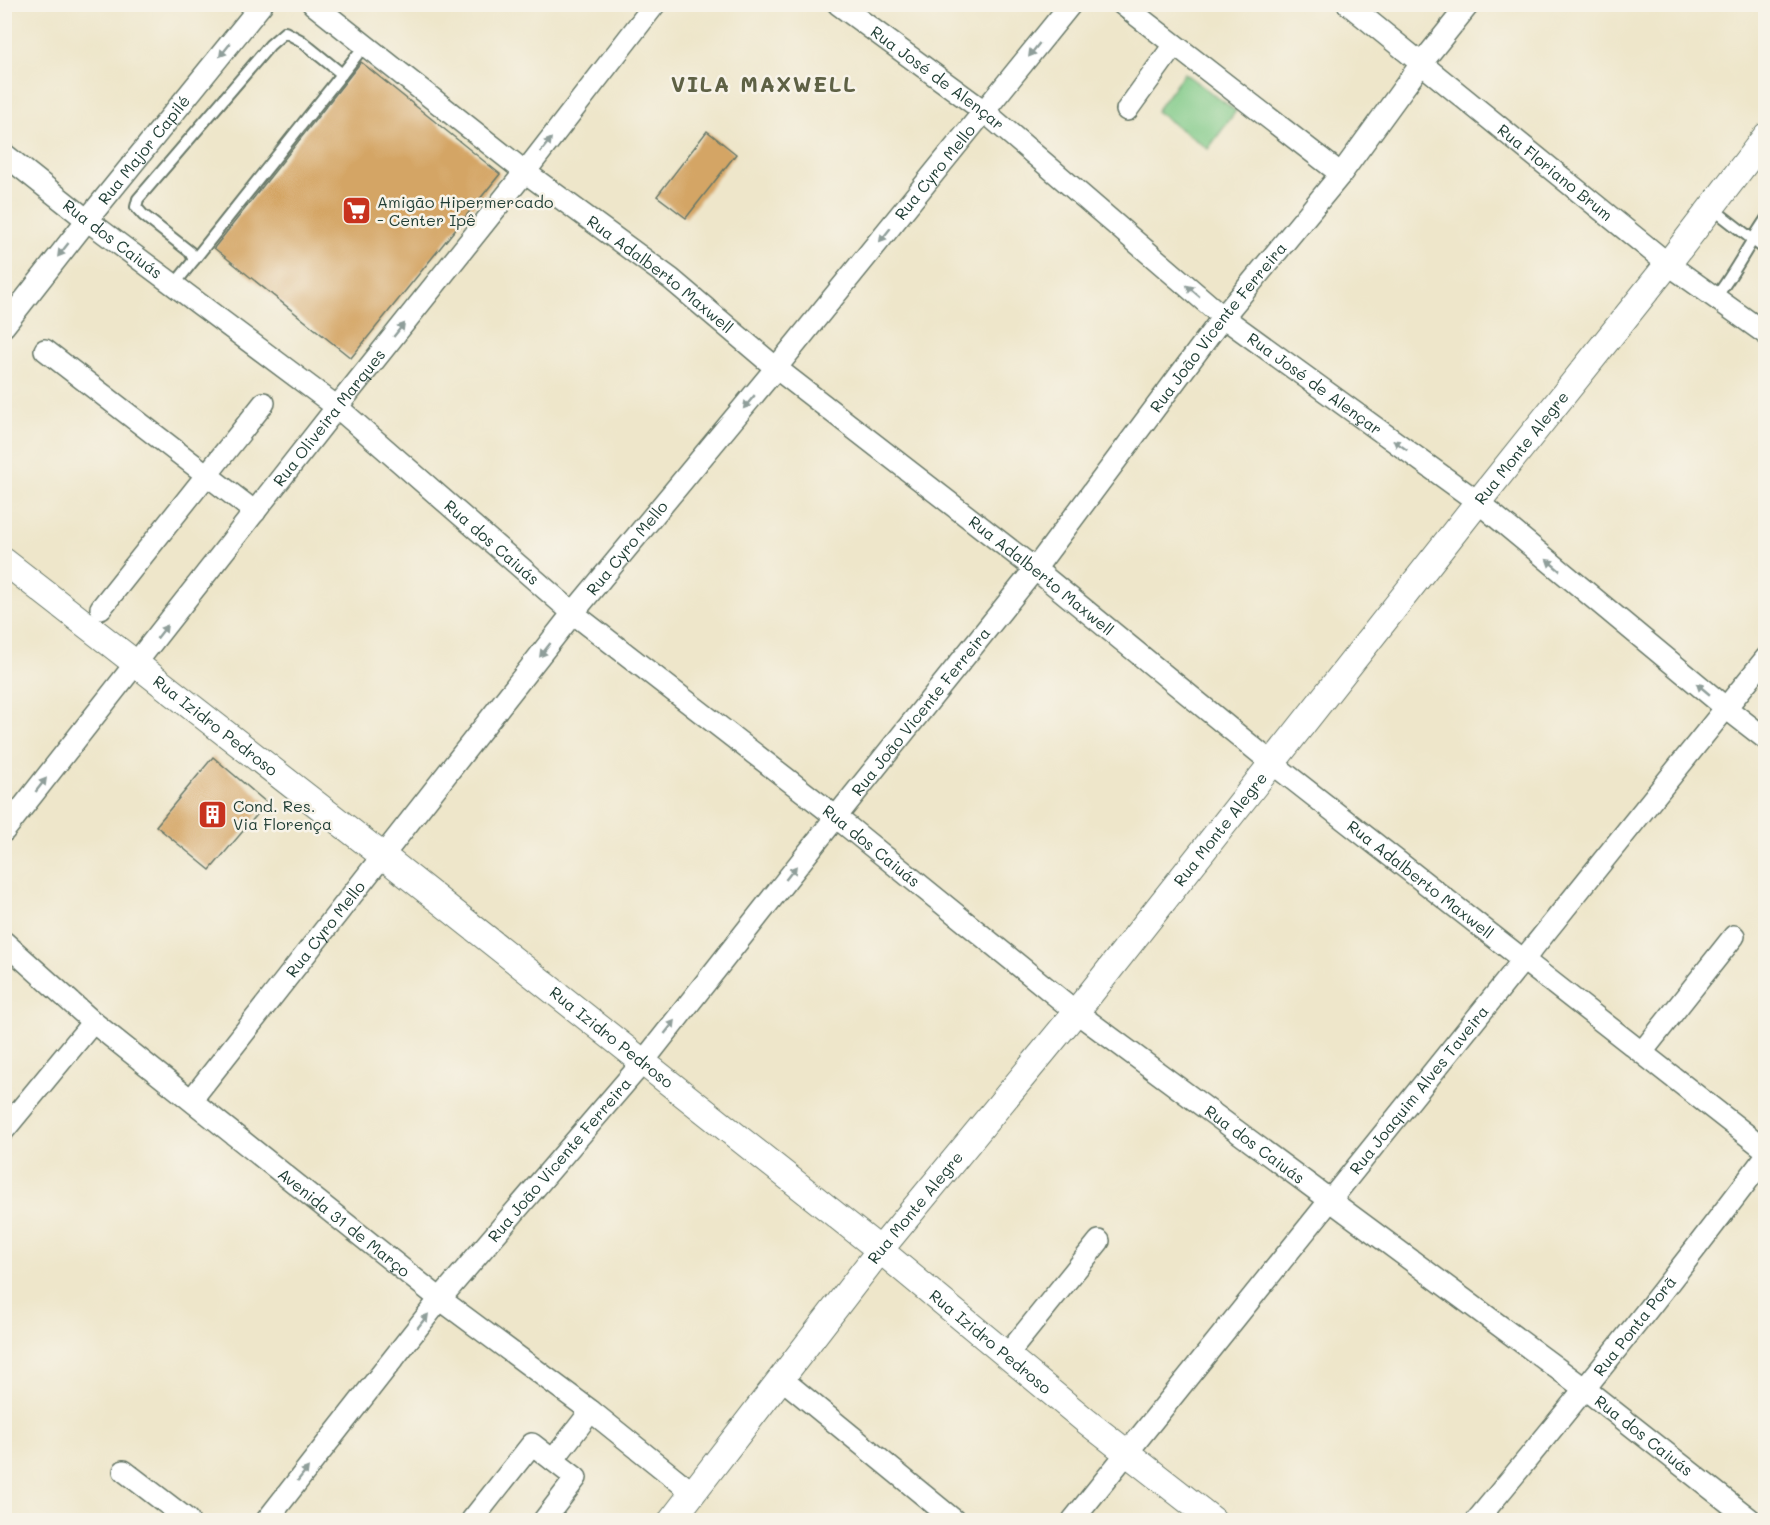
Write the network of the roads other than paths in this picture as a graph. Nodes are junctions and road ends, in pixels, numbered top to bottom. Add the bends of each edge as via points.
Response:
1 (262, 4) edge
2 (313, 4) edge
3 (655, 4) edge
4 (838, 4) edge
5 (1071, 4) edge
6 (1122, 4) edge
7 (1348, 4) edge
8 (1469, 4) edge
9 (365, 45) junction
10 (1174, 45) junction
11 (1421, 64) junction
12 (342, 74) junction
13 (1127, 110) dead end
14 (985, 112) junction
15 (1766, 136) edge
16 (4, 154) edge
17 (525, 172) junction
18 (1341, 174) junction
19 (1711, 207) junction
20 (1766, 219) edge
21 (87, 220) junction
22 (1752, 239) junction
23 (1766, 250) edge
24 (194, 260) junction
25 (1668, 264) junction
26 (174, 285) junction
27 (1716, 298) junction
28 (1223, 317) junction
29 (4, 326) edge
30 (1766, 334) edge
31 (45, 350) dead end
32 (776, 368) junction
33 (264, 403) dead end
34 (337, 407) junction
35 (207, 475) junction
36 (1478, 502) junction
37 (255, 512) junction
38 (4, 561) edge
39 (1035, 568) junction
40 (101, 608) dead end
41 (573, 614) junction
42 (1766, 658) edge
43 (136, 664) junction
44 (1726, 708) junction
45 (1766, 739) edge
46 (1272, 763) junction
47 (836, 817) junction
48 (4, 831) edge
49 (383, 855) junction
50 (1734, 936) dead end
51 (4, 942) edge
52 (1523, 962) junction
53 (1076, 1012) junction
54 (93, 1022) junction
55 (1642, 1052) junction
56 (643, 1062) junction
57 (192, 1099) junction
58 (4, 1130) edge
59 (1766, 1150) edge
60 (1766, 1156) edge
61 (1330, 1199) junction
62 (1099, 1241) dead end
63 (880, 1250) junction
64 (440, 1299) junction
65 (1007, 1355) junction
66 (782, 1379) junction
67 (1585, 1389) junction
68 (591, 1411) junction
69 (1127, 1454) junction
70 (553, 1460) junction
71 (124, 1471) dead end
72 (693, 1493) junction
73 (188, 1521) edge
74 (267, 1521) edge
75 (472, 1521) edge
76 (544, 1521) edge
77 (672, 1521) edge
78 (954, 1521) edge
79 (1072, 1521) edge
80 (1213, 1521) edge
81 (1477, 1521) edge
82 (1751, 1521) edge

1 -> 21 street, Rua Major Capilé
2 - 9 street, Rua Adalberto Maxwell
17 -> 3 street, Rua Oliveira Marques
4 - 14 street, Rua José de Alençar
5 -> 14 street, Rua Cyro Mello
6 - 10 street
7 - 11 street, Rua Floriano Brum
8 - 11 street, Rua João Vicente Ferreira
9 - 12 lane
9 - 17 street, Rua Adalberto Maxwell
10 - 13 street
10 - 18 street
11 - 18 street, Rua João Vicente Ferreira
11 - 25 street, Rua Floriano Brum
12 - 24 lane
12 - 24 lane via 285,32 138,199 136,207 143,216 190,252
28 -> 14 street, Rua José de Alençar
14 -> 32 street, Rua Cyro Mello
15 - 19 street, Rua Monte Alegre
16 - 21 street, Rua dos Caiuás
17 - 32 street, Rua Adalberto Maxwell via 670,279
34 -> 17 street, Rua Oliveira Marques
18 - 28 street, Rua João Vicente Ferreira
19 - 22 lane
19 - 25 street, Rua Monte Alegre
20 - 22 lane
21 - 26 street, Rua dos Caiuás
21 -> 29 street, Rua Major Capilé
22 - 23 lane
22 - 27 lane
24 - 26 lane
25 - 27 street, Rua Floriano Brum
25 - 36 street, Rua Monte Alegre
26 - 34 street, Rua dos Caiuás
27 - 30 street, Rua Floriano Brum
36 -> 28 street, Rua José de Alençar
28 - 39 street, Rua João Vicente Ferreira
31 - 35 street
32 - 39 street, Rua Adalberto Maxwell
32 -> 41 street, Rua Cyro Mello
33 - 35 street
34 - 37 street, Rua Oliveira Marques
34 - 41 street, Rua dos Caiuás
35 - 37 street
35 - 40 street
44 -> 36 street, Rua José de Alençar
36 - 46 street, Rua Monte Alegre
43 -> 37 street, Rua Oliveira Marques
38 - 43 street, Rua Izidro Pedroso
39 - 46 street, Rua Adalberto Maxwell
39 - 47 street, Rua João Vicente Ferreira
41 - 47 street, Rua dos Caiuás
41 -> 49 street, Rua Cyro Mello
42 - 44 street, Rua Joaquim Alves Taveira
48 -> 43 street, Rua Oliveira Marques
43 - 49 street, Rua Izidro Pedroso
44 - 45 street, Rua José de Alençar
44 - 52 street, Rua Joaquim Alves Taveira
46 - 52 street, Rua Adalberto Maxwell
46 - 53 street, Rua Monte Alegre
47 - 53 street, Rua dos Caiuás
56 -> 47 street, Rua João Vicente Ferreira
49 - 56 street, Rua Izidro Pedroso
49 - 57 street, Rua Cyro Mello
50 - 55 street
51 - 54 street, Avenida 31 de Março
52 - 55 street, Rua Adalberto Maxwell
52 - 61 street, Rua Joaquim Alves Taveira
53 - 61 street, Rua dos Caiuás
53 - 63 street, Rua Monte Alegre
54 - 57 street, Avenida 31 de Março
54 - 58 street
55 - 59 street, Rua Adalberto Maxwell
56 - 63 street, Rua Izidro Pedroso
56 - 64 street, Rua João Vicente Ferreira
57 - 64 street, Avenida 31 de Março
60 - 67 street, Rua Ponta Porã
61 - 67 street, Rua dos Caiuás
61 - 69 street, Rua Joaquim Alves Taveira
62 - 65 street
63 - 65 street, Rua Izidro Pedroso
63 - 66 street, Rua Monte Alegre
64 - 68 street, Avenida 31 de Março
74 -> 64 street, Rua João Vicente Ferreira
65 - 69 street, Rua Izidro Pedroso
66 - 72 street, Rua Monte Alegre
66 - 78 street
67 - 81 street, Rua Ponta Porã
67 - 82 street, Rua dos Caiuás
68 - 70 street
68 - 72 street, Avenida 31 de Março
69 - 79 street, Rua Joaquim Alves Taveira
69 - 80 street, Rua Izidro Pedroso
70 - 75 street via 532,1444
70 - 76 street via 576,1478
71 - 73 street
72 - 77 street, Rua Monte Alegre

